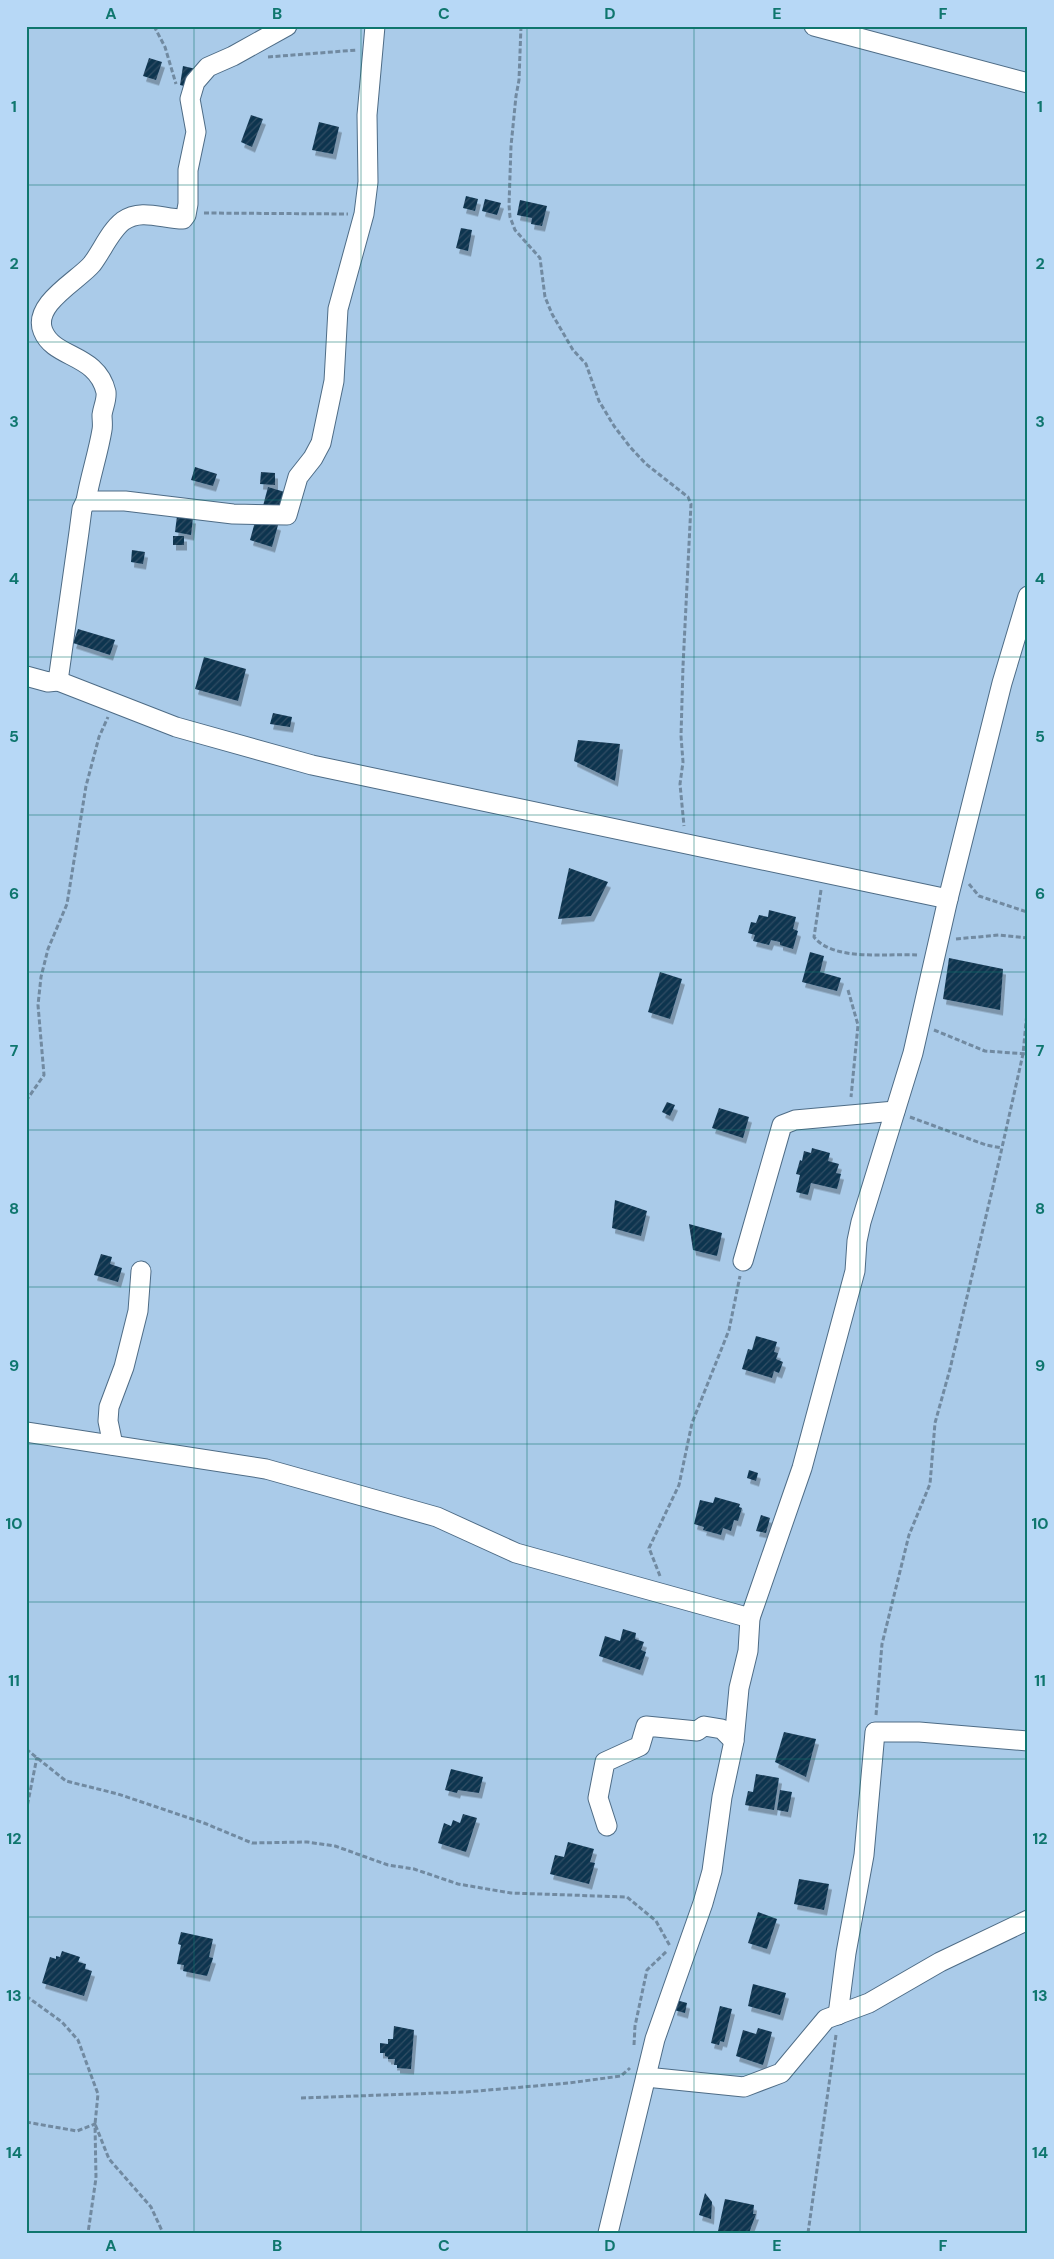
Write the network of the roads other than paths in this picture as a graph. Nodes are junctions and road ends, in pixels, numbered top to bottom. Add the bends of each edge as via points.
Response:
1 (287, 26) edge
2 (375, 26) edge
3 (814, 26) edge
4 (1028, 83) edge
5 (35, 317) edge
6 (86, 501) junction
7 (1028, 596) edge
8 (26, 676) edge
9 (58, 681) junction
10 (948, 898) junction
11 (895, 1111) junction
12 (743, 1261) road end
13 (142, 1271) dead end
14 (26, 1432) edge
15 (113, 1446) junction
16 (750, 1618) junction
17 (734, 1741) junction
18 (1028, 1741) edge
19 (607, 1826) dead end
20 (1028, 1920) edge
21 (838, 2015) junction
22 (646, 2077) junction
23 (608, 2233) edge

1 - 5 street via 208,66 195,82 190,99 196,132 183,219 141,214 124,220 91,266
2 - 6 street via 367,115 368,182 364,214 338,309 334,381 321,443 298,476 287,515 233,514 125,500
3 - 4 street
5 - 6 street via 52,344 94,369 104,385 102,429
6 - 9 street via 78,532
7 - 10 street via 1002,683
8 - 9 street via 48,682
9 - 10 street via 176,727 312,765
10 - 11 street via 919,1027
11 - 12 street via 795,1120 782,1125
11 - 16 street via 861,1222 855,1271 802,1468
13 - 15 street via 138,1311 124,1367 109,1407
14 - 15 street
15 - 16 street via 266,1469 436,1517 516,1553
16 - 17 street
17 - 19 street via 722,1729 704,1726 696,1731 646,1726 640,1746 605,1762 598,1798
17 - 22 street via 712,1871 655,2039
18 - 21 street via 918,1732 875,1732 864,1855
20 - 21 street via 940,1962 869,2003
21 - 22 street via 826,2019 781,2073 744,2087
22 - 23 street

